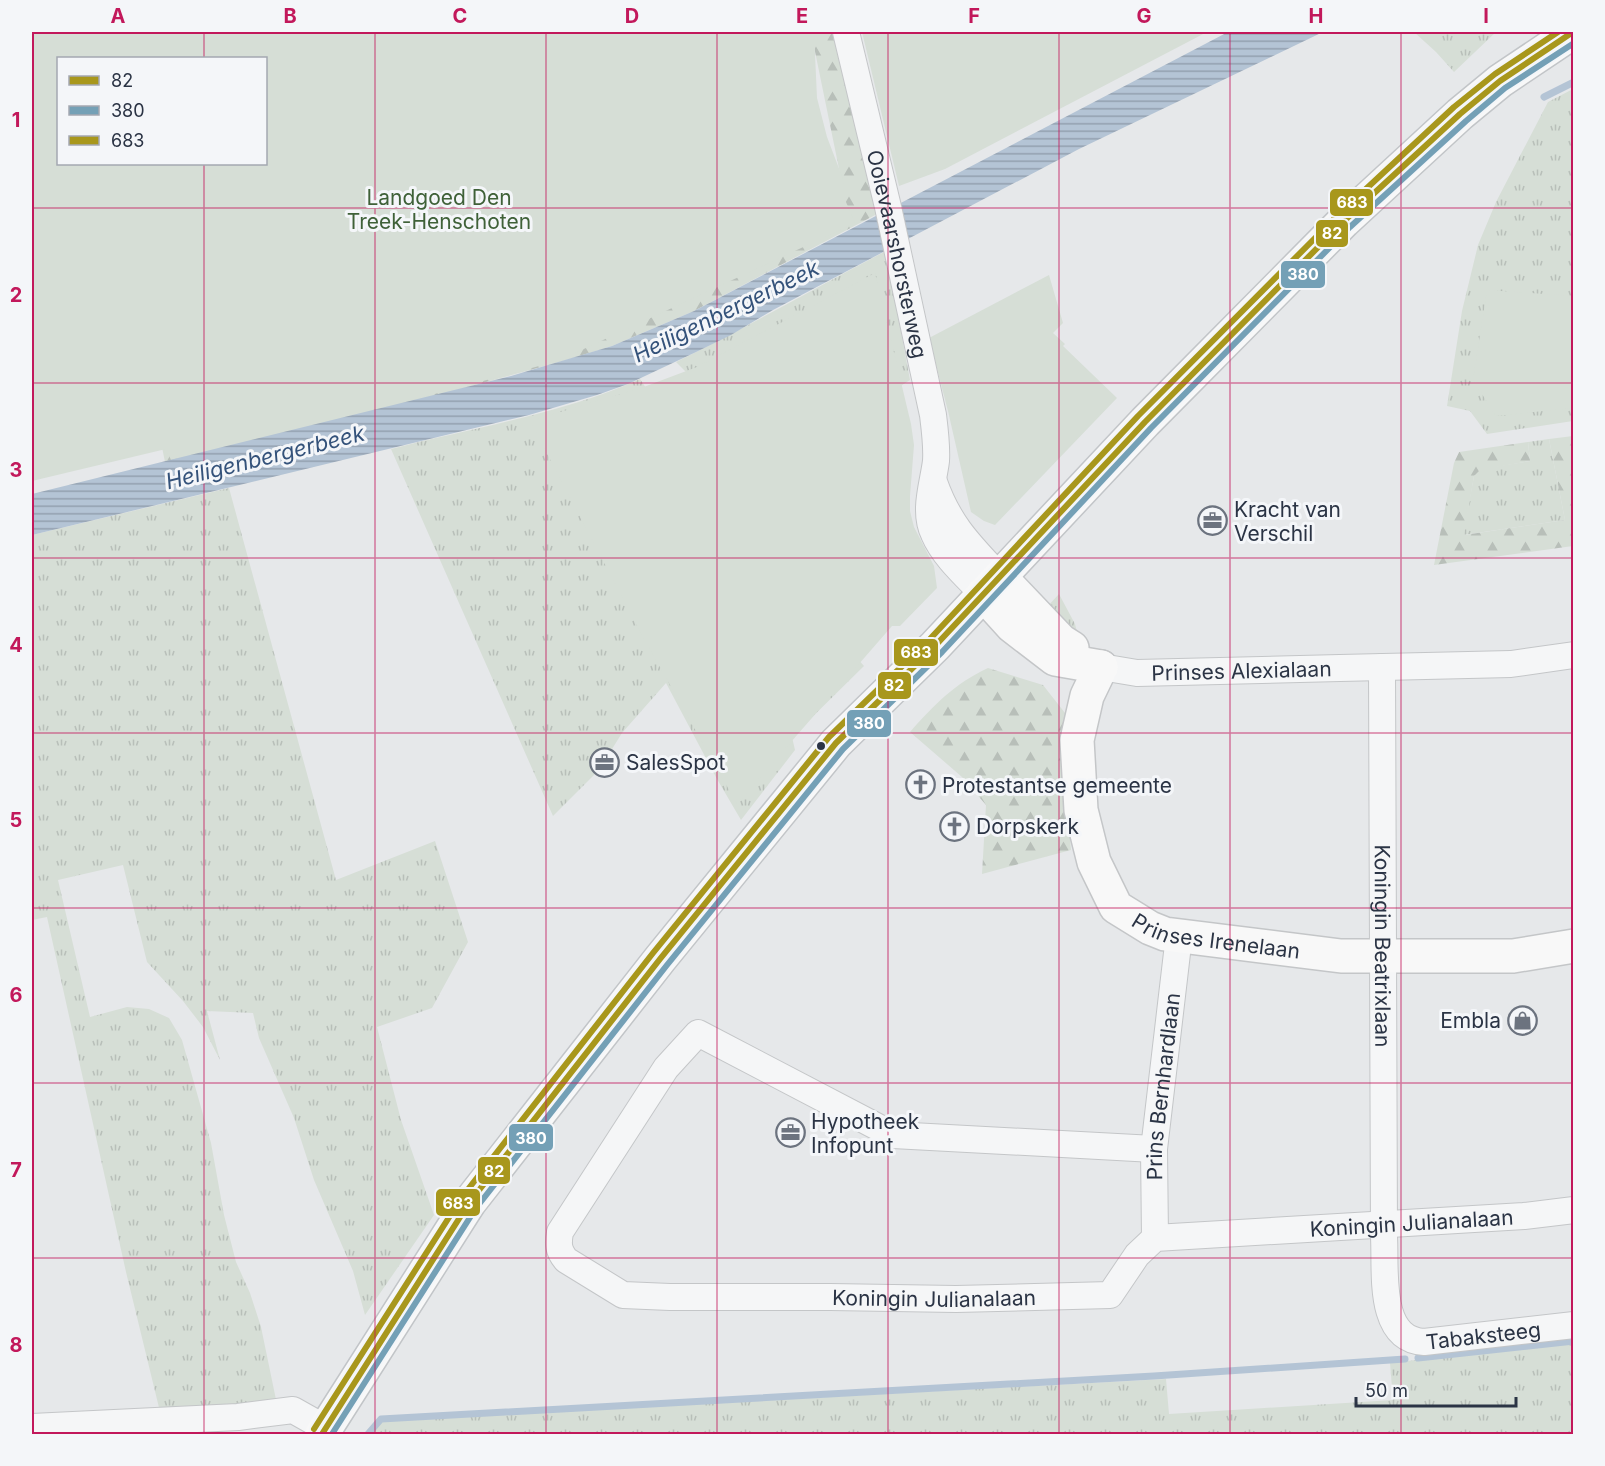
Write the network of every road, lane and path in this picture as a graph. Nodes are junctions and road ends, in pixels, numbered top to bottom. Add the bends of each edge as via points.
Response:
1 (846, 32) edge
2 (1573, 32) edge
3 (992, 586) junction
4 (1574, 655) edge
5 (1101, 667) junction
6 (1382, 667) junction
7 (1179, 936) junction
8 (1574, 946) edge
9 (1384, 957) junction
10 (1154, 1149) junction
11 (1574, 1210) edge
12 (1384, 1223) junction
13 (1155, 1238) junction
14 (1574, 1325) edge
15 (32, 1427) edge
16 (323, 1431) edge

1 - 3 street, Ooievaarshorsterweg via 933,415 936,441 929,498 933,534 945,553
2 - 3 main road via 1500,81 1460,114 1344,221 1145,422
3 - 5 main road via 1012,626 1055,659
3 - 16 main road via 836,743 660,959 469,1203
4 - 6 street, Prinses Alexialaan via 1511,664
5 - 6 street, Prinses Alexialaan via 1137,673
5 - 7 main road, Prinses Irenelaan via 1087,696 1077,740 1081,810 1094,862 1116,907 1150,928
6 - 9 street, Koningin Beatrixlaan
7 - 9 main road, Prinses Irenelaan via 1341,956
7 - 10 street, Prins Bernhardlaan
8 - 9 main road, Prinses Irenelaan via 1513,956
9 - 12 street, Koningin Beatrixlaan
10 - 13 street, Prins Bernhardlaan
10 - 13 street, Koningin Julianalaan via 893,1135 698,1033 666,1068 560,1232 558,1242 566,1260 623,1294 670,1298 956,1299 1110,1295 1137,1255
11 - 12 street, Koningin Julianalaan
12 - 13 street, Koningin Julianalaan
12 - 14 street, Tabaksteeg via 1388,1310 1397,1330 1409,1339 1427,1342
15 - 16 street via 238,1417 293,1410

